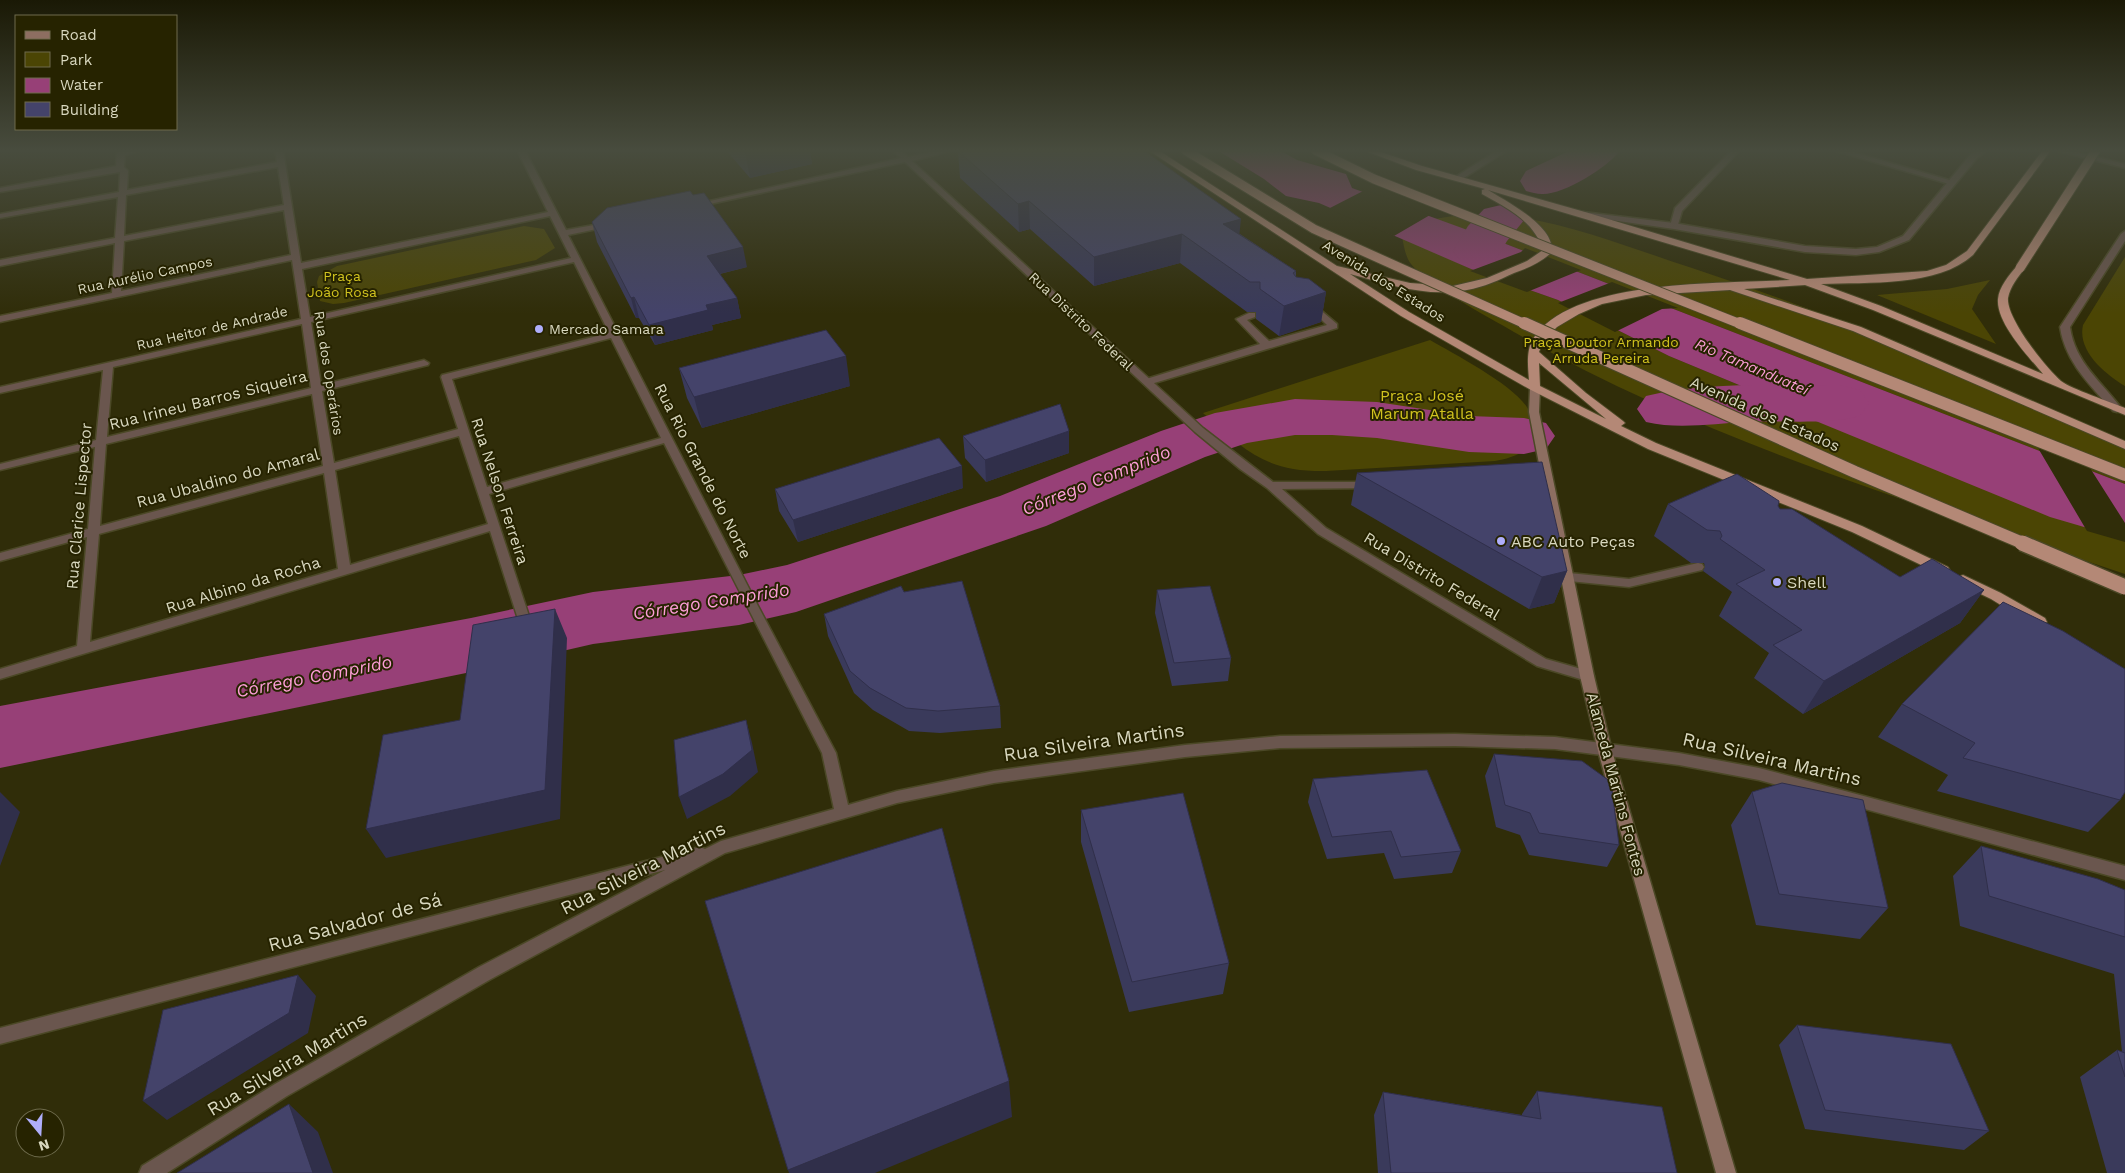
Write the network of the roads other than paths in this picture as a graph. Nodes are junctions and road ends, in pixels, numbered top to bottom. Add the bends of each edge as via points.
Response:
1 (60, 205) edge
2 (121, 205) edge
3 (550, 205) edge
4 (697, 205) edge
5 (955, 205) edge
6 (1236, 205) edge
7 (1274, 205) edge
8 (1439, 205) edge
9 (1505, 205) edge
10 (1548, 205) edge
11 (1683, 205) edge
12 (1933, 205) edge
13 (2006, 205) edge
14 (2061, 205) edge
15 (288, 207) joint
16 (686, 207) edge
17 (554, 213) junction
18 (1582, 214) junction
19 (0, 216) edge
20 (618, 222) edge
21 (1674, 226) junction
22 (564, 233) junction
23 (2125, 234) edge
24 (119, 240) junction
25 (577, 259) junction
26 (297, 262) junction
27 (0, 263) edge
28 (1330, 266) junction
29 (1803, 281) junction
30 (1726, 287) junction
31 (1662, 290) joint
32 (116, 295) junction
33 (1303, 304) edge
34 (1252, 315) dead end
35 (0, 319) edge
36 (305, 321) junction
37 (615, 334) junction
38 (1267, 345) junction
39 (1533, 352) junction
40 (424, 363) dead end
41 (108, 365) junction
42 (1147, 382) junction
43 (2057, 384) junction
44 (1535, 388) junction
45 (0, 390) edge
46 (316, 390) junction
47 (2121, 411) edge
48 (464, 431) junction
49 (668, 439) junction
50 (101, 443) junction
51 (2125, 445) edge
52 (1652, 446) junction
53 (0, 467) edge
54 (329, 468) junction
55 (2125, 475) edge
56 (1382, 484) edge
57 (1271, 486) junction
58 (484, 492) junction
59 (1815, 512) junction
60 (1800, 520) edge
61 (495, 526) junction
62 (94, 531) junction
63 (0, 557) edge
64 (1698, 567) dead end
65 (344, 571) junction
66 (1569, 577) junction
67 (2125, 587) edge
68 (523, 616) edge
69 (2056, 631) edge
70 (84, 649) junction
71 (0, 674) edge
72 (1587, 676) junction
73 (1606, 751) junction
74 (842, 812) junction
75 (721, 848) junction
76 (2125, 873) edge
77 (0, 1036) edge
78 (149, 1173) edge
79 (1726, 1173) edge

1 - 19 street
2 - 24 street
3 - 17 street, Rua Rio Grande do Norte
4 - 16 street
5 - 42 street, Rua Distrito Federal
6 - 28 highway, Avenida dos Estados
7 - 67 highway, Avenida dos Estados, bridge via 1314,229 1855,472
8 - 55 highway, bridge
9 - 28 highway via 1537,227 1548,250 1542,257 1475,285 1428,289
10 - 18 highway
11 - 21 street via 1678,210
12 - 21 street via 1906,238 1880,249 1856,252 1804,249
13 - 29 highway via 1963,261 1949,268 1928,274
14 - 43 highway, bridge via 2002,300 2003,312 2011,328
15 - 24 street
15 - 26 street, Rua dos Operários
17 - 22 street, Rua Rio Grande do Norte
17 - 26 street
18 - 21 street
18 - 29 highway
20 - 22 street
22 - 25 street, Rua Rio Grande do Norte
23 - 47 street via 2065,327 2065,340 2072,353
24 - 27 street
24 - 32 street
25 - 36 street, Rua Heitor de Andrade
25 - 37 street, Rua Rio Grande do Norte
26 - 32 street, Rua Aurélio Campos
26 - 36 street, Rua dos Operários
28 - 44 highway, Avenida dos Estados via 1405,314
29 - 30 highway
29 - 43 highway via 1877,308
30 - 31 highway
30 - 51 highway via 1857,329
31 - 39 highway, bridge via 1594,303 1550,328 1539,338
32 - 35 street, Rua Aurélio Campos
33 - 38 street via 1310,304 1334,326
34 - 38 street via 1242,319
36 - 41 street, Rua Heitor de Andrade
36 - 46 street, Rua dos Operários
37 - 48 street, Rua Nelson Ferreira via 446,377
37 - 49 street, Rua Rio Grande do Norte
38 - 42 street
39 - 44 highway
39 - 52 highway via 1603,412
40 - 46 street, Rua Irineu Barros Siqueira
41 - 45 street, Rua Heitor de Andrade
41 - 50 street, Rua Clarice Lispector
42 - 57 street, Rua Distrito Federal via 1217,446
43 - 47 highway
44 - 52 highway, Avenida dos Estados
44 - 66 main road, Alameda Martins Fontes via 1534,412 1542,476
46 - 50 street, Rua Irineu Barros Siqueira
46 - 54 street, Rua dos Operários
48 - 54 street, Rua Ubaldino do Amaral
48 - 58 street, Rua Nelson Ferreira
49 - 58 street
49 - 74 street, Rua Rio Grande do Norte via 829,752
50 - 53 street, Rua Irineu Barros Siqueira
50 - 62 street, Rua Clarice Lispector
52 - 59 highway, Avenida dos Estados
54 - 62 street, Rua Ubaldino do Amaral
54 - 65 street, Rua dos Operários
56 - 57 street
57 - 72 street, Rua Distrito Federal via 1322,530 1356,551 1542,662
58 - 61 street, Rua Nelson Ferreira
59 - 60 street
59 - 69 highway, Avenida dos Estados via 1996,596
61 - 65 street, Rua Albino da Rocha
61 - 68 street, Rua Nelson Ferreira
62 - 63 street, Rua Ubaldino do Amaral
62 - 70 street, Rua Clarice Lispector
64 - 66 street via 1629,583
65 - 70 street, Rua Albino da Rocha
66 - 72 main road, Alameda Martins Fontes
70 - 71 street, Rua Albino da Rocha
72 - 73 main road, Alameda Martins Fontes
73 - 74 street, Rua Silveira Martins via 1555,743 1455,740 1270,743 994,777
73 - 76 street, Rua Silveira Martins via 1679,759 1759,774
73 - 79 main road, Alameda Martins Fontes
74 - 75 street, Rua Silveira Martins
75 - 77 street, Rua Salvador de Sá
75 - 78 street, Rua Silveira Martins via 485,973 281,1090

